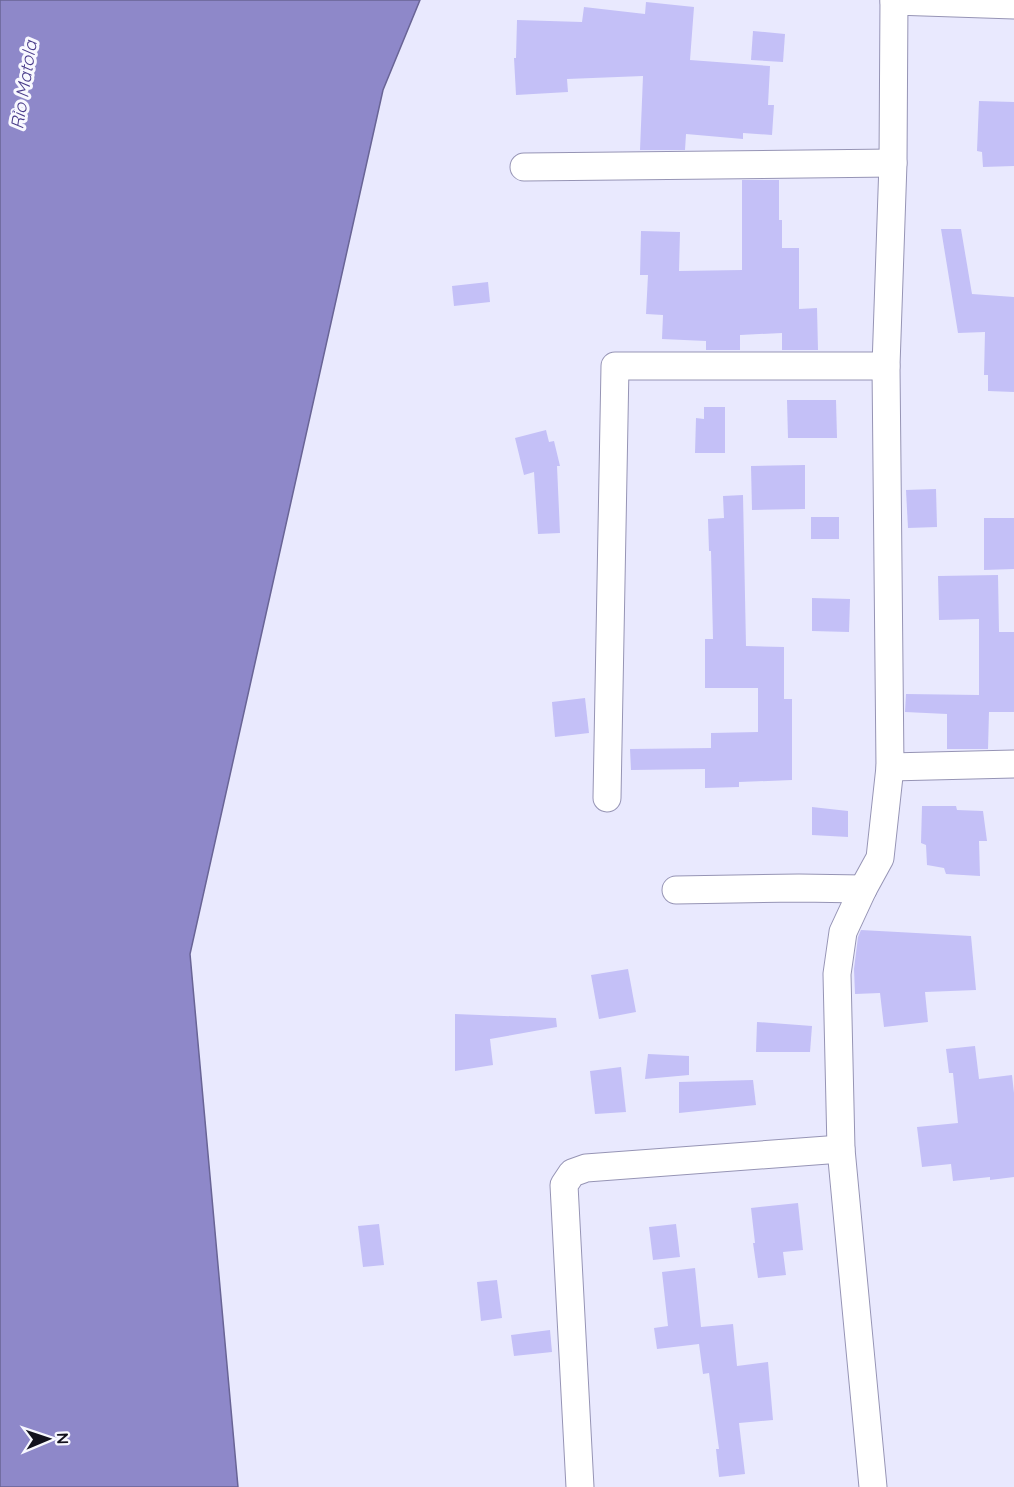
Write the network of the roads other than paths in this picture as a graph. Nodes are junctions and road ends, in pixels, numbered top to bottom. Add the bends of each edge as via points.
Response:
1 (894, 1) edge
2 (1014, 5) edge
3 (893, 163) junction
4 (524, 167) dead end
5 (886, 366) junction
6 (1014, 764) edge
7 (890, 766) junction
8 (607, 798) dead end
9 (863, 889) junction
10 (676, 890) dead end
11 (841, 1149) junction
12 (580, 1487) edge
13 (873, 1487) edge

1 - 2 street
1 - 3 street
3 - 4 street
3 - 5 street
5 - 7 street
5 - 8 street via 615,366
6 - 7 street
7 - 9 street via 880,858
9 - 10 street
9 - 11 street via 843,932 837,974
11 - 12 street via 586,1168 572,1173 564,1185
11 - 13 street

